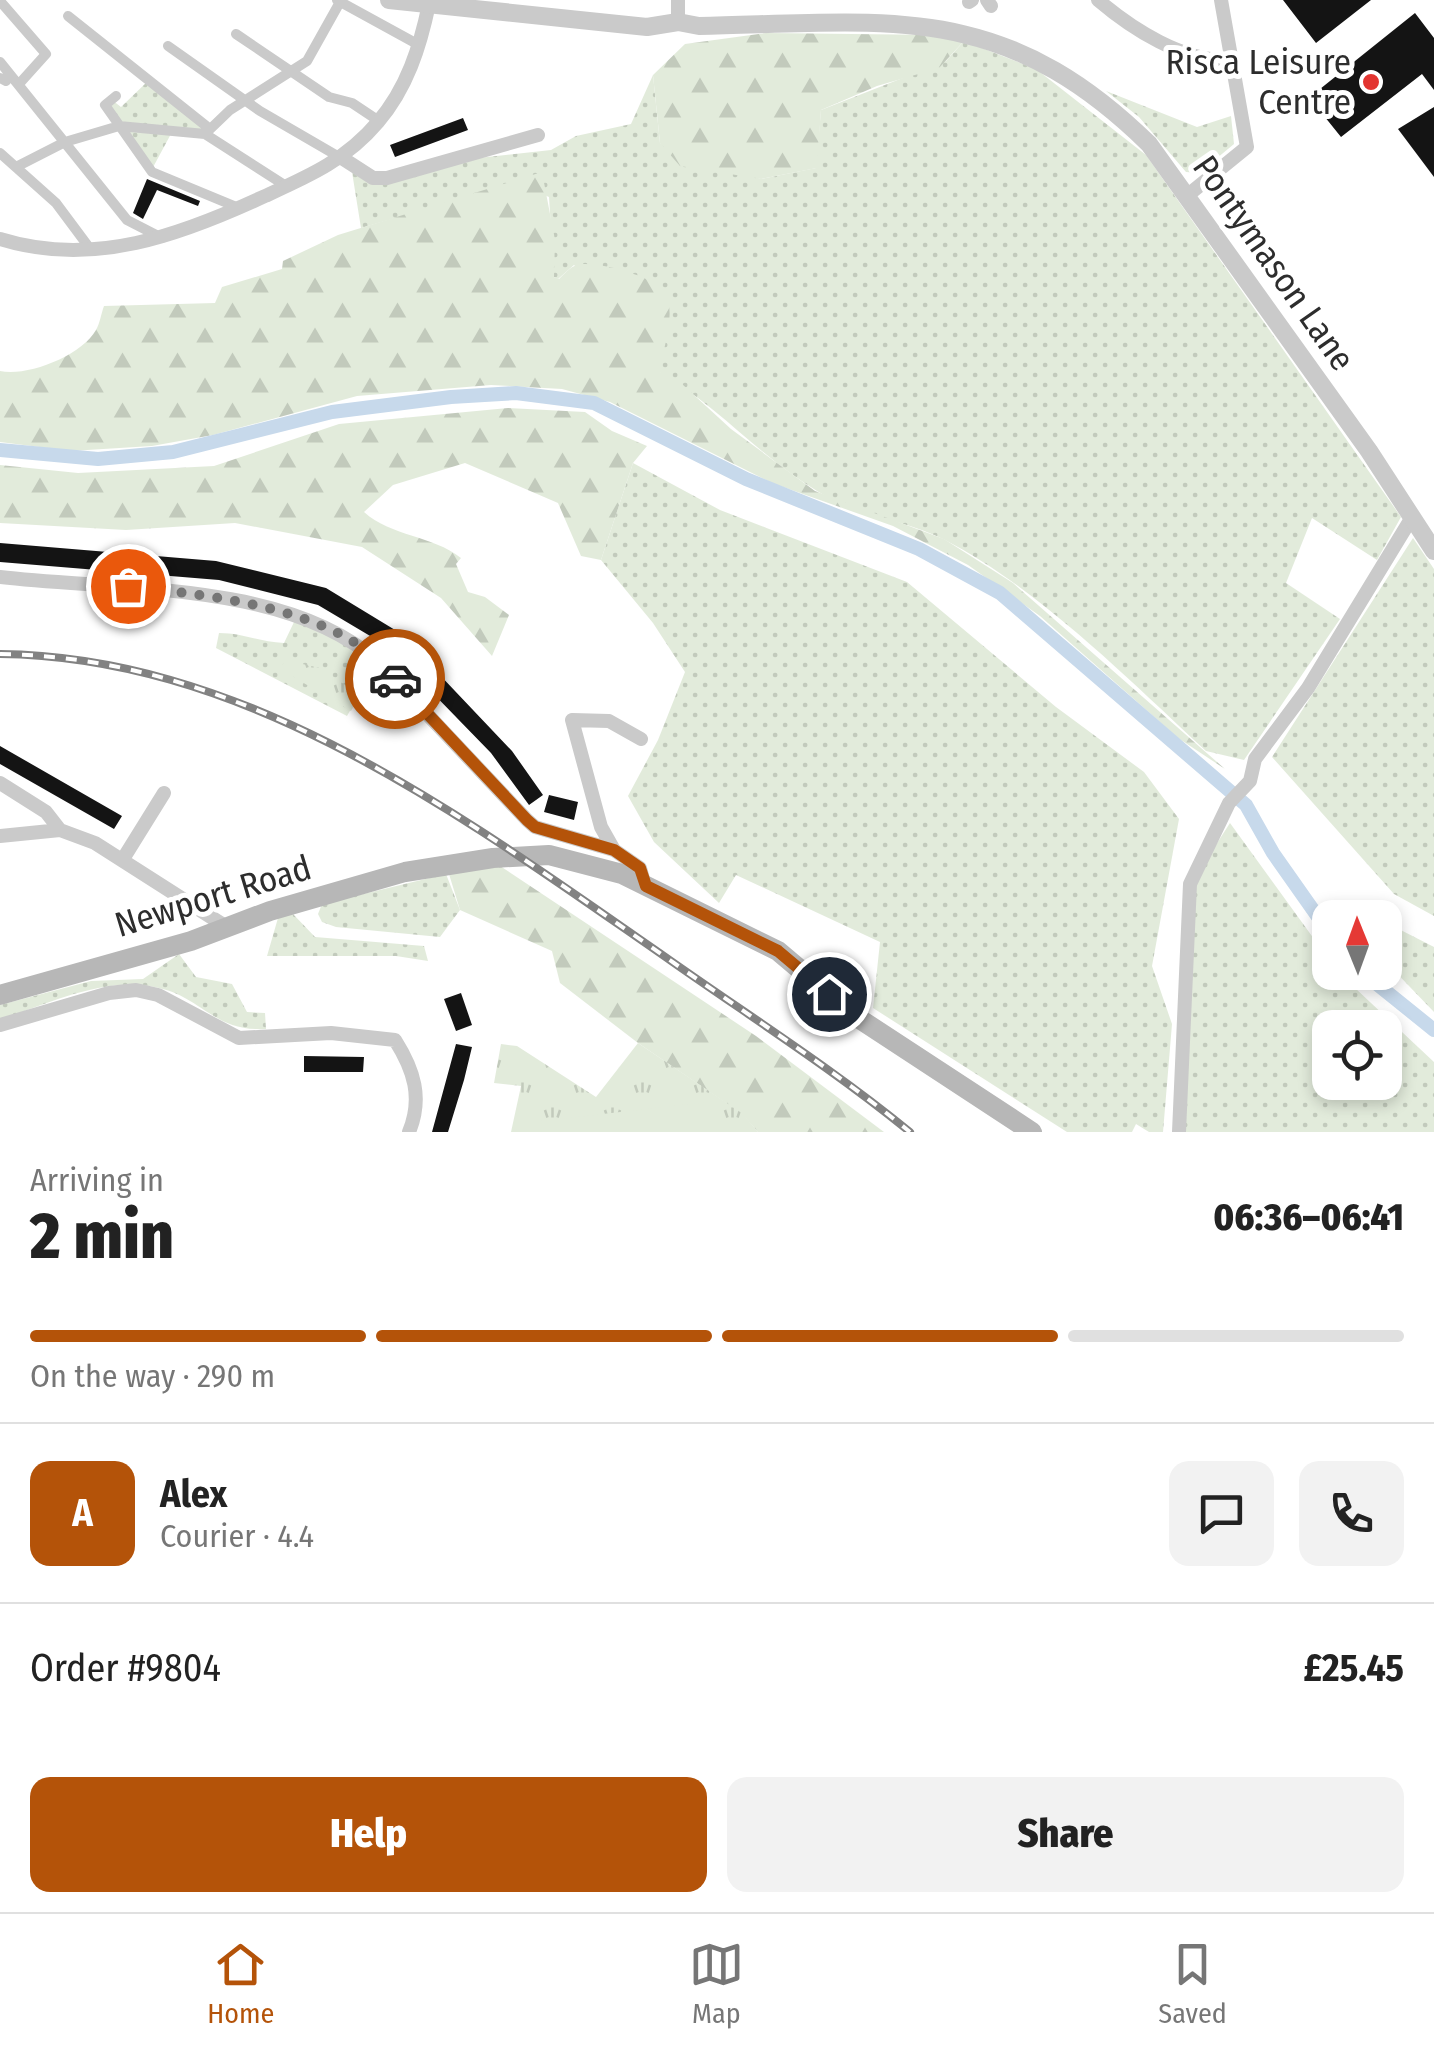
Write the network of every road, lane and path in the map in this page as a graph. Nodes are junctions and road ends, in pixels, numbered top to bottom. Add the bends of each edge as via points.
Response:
1 (390, 0) edge
2 (678, 0) edge
3 (1098, 0) edge
4 (1221, 0) edge
5 (0, 1) edge
6 (339, 1) edge
7 (429, 4) junction
8 (68, 16) dead end
9 (678, 22) junction
10 (236, 34) dead end
11 (418, 45) junction
12 (168, 46) dead end
13 (1230, 60) junction
14 (0, 62) edge
15 (292, 71) junction
16 (8, 81) edge
17 (116, 96) dead end
18 (244, 100) junction
19 (379, 122) junction
20 (119, 126) junction
21 (208, 131) junction
22 (538, 135) dead end
23 (65, 142) junction
24 (0, 153) edge
25 (342, 158) junction
26 (16, 168) junction
27 (286, 186) junction
28 (1188, 195) junction
29 (240, 208) junction
30 (0, 239) edge
31 (163, 239) junction
32 (91, 250) junction
33 (1410, 519) junction
34 (1434, 551) edge
35 (0, 577) edge
36 (641, 739) dead end
37 (0, 783) edge
38 (164, 793) dead end
39 (60, 830) junction
40 (0, 836) edge
41 (614, 850) junction
42 (123, 860) junction
43 (646, 886) junction
44 (226, 926) junction
45 (0, 995) edge
46 (0, 1025) edge
47 (409, 1132) edge
48 (1032, 1132) edge
49 (1179, 1132) edge

1 - 7 street, Pontymason Lane
2 - 9 street
3 - 13 street via 1154,37
4 - 13 street
5 - 16 street via 46,54
6 - 11 street
6 - 15 street via 308,61
7 - 9 street, Pontymason Lane via 647,27
7 - 11 street
8 - 21 street
9 - 28 street, Pontymason Lane via 883,24 960,31 1010,45 1107,103
10 - 15 street
11 - 19 street via 406,80
12 - 18 street
13 - 28 street via 1248,147
14 - 16 street
15 - 18 street
15 - 19 street
16 - 23 street
17 - 20 street via 105,104
18 - 21 street
18 - 25 street
19 - 25 street
20 - 21 street
20 - 23 street
20 - 29 street via 152,172
21 - 27 street
22 - 25 street via 387,178 373,178
23 - 26 street
23 - 31 street via 128,220
24 - 26 street
25 - 27 street
26 - 32 street via 56,203
27 - 29 street
28 - 33 street, Pontymason Lane
29 - 31 street
30 - 32 street
31 - 32 street
33 - 34 street, Pontymason Lane
33 - 49 street via 1308,688 1255,759 1190,884
35 - 41 street via 163,590 314,622 378,662 535,827
36 - 41 street via 609,721 572,720
37 - 39 street via 46,812
38 - 42 street
39 - 40 street
39 - 42 street
41 - 43 street via 640,868
42 - 44 street
43 - 44 main road, Newport Road via 550,855 447,865 364,883
43 - 48 main road, Newport Road via 778,951 854,1016
44 - 45 main road, Newport Road
46 - 47 street via 136,990 239,1038 331,1033 395,1040 416,1085

